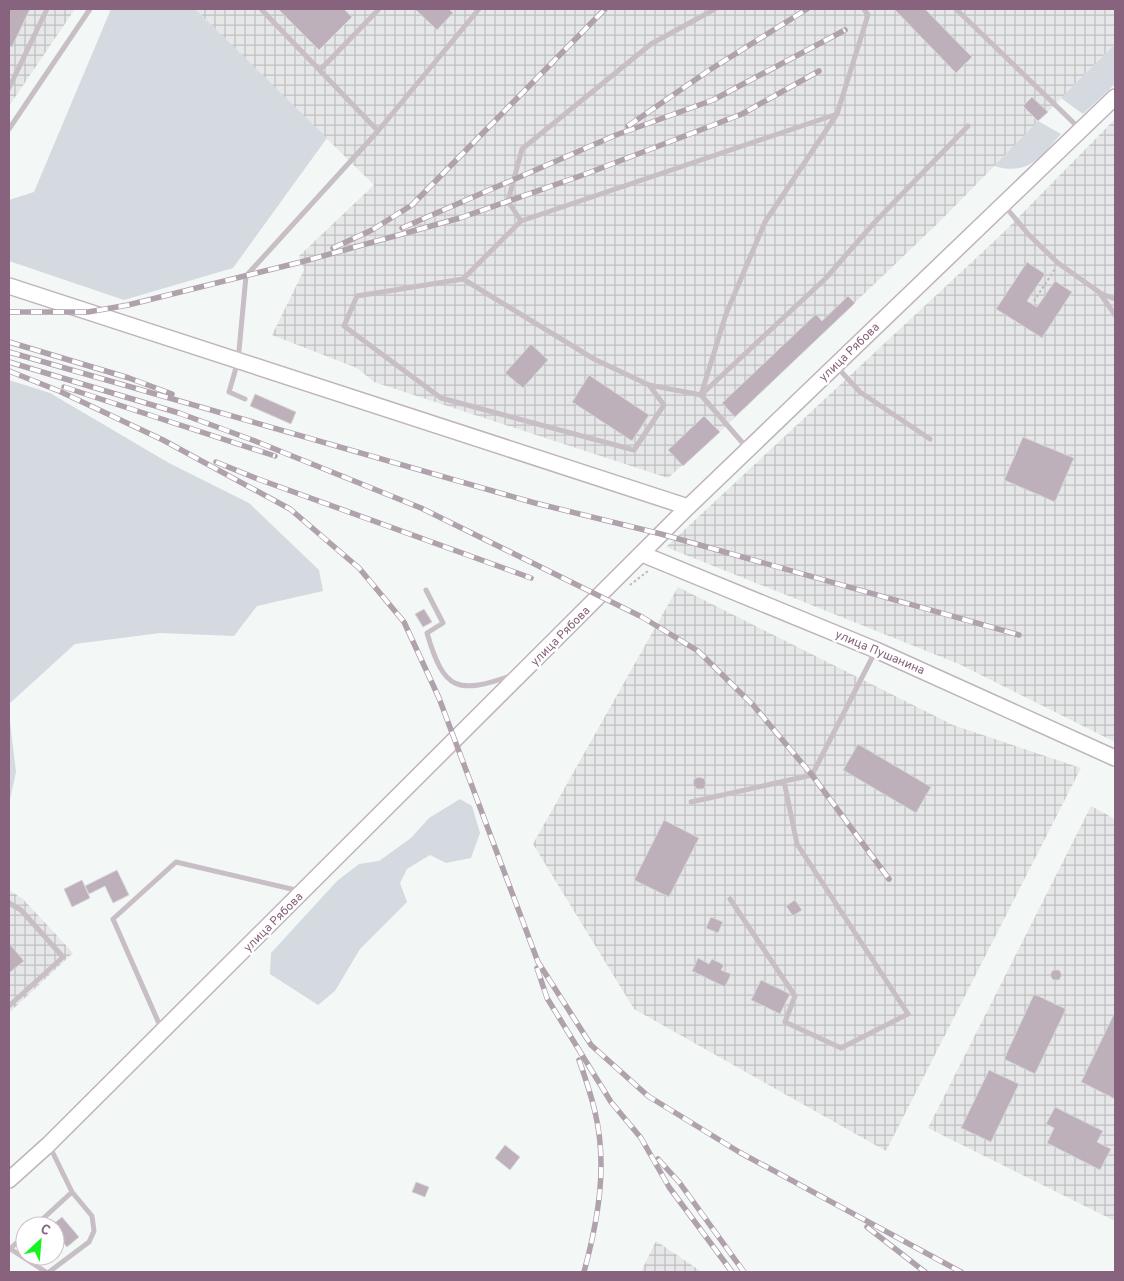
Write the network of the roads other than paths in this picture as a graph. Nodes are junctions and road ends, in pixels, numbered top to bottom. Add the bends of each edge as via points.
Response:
1 (47, 9) edge
2 (90, 9) edge
3 (261, 9) edge
4 (379, 9) edge
5 (479, 9) edge
6 (715, 9) edge
7 (864, 9) edge
8 (956, 9) edge
9 (320, 70) junction
10 (11, 74) edge
11 (9, 88) edge
12 (1115, 97) edge
13 (837, 114) junction
14 (968, 126) dead end
15 (9, 129) edge
16 (1081, 130) junction
17 (378, 131) junction
18 (1003, 204) junction
19 (521, 221) junction
20 (463, 278) junction
21 (9, 286) edge
22 (1099, 292) junction
23 (1115, 299) edge
24 (1115, 314) edge
25 (238, 361) junction
26 (835, 365) junction
27 (649, 385) junction
28 (701, 395) junction
29 (245, 399) dead end
30 (930, 439) dead end
31 (748, 449) junction
32 (688, 507) junction
33 (642, 554) junction
34 (426, 590) dead end
35 (876, 650) junction
36 (525, 671) junction
37 (1115, 758) edge
38 (784, 781) junction
39 (690, 802) dead end
40 (303, 892) junction
41 (730, 899) dead end
42 (9, 903) edge
43 (9, 1006) edge
44 (162, 1031) junction
45 (49, 1144) junction
46 (9, 1180) edge
47 (72, 1192) junction
48 (46, 1216) edge
49 (9, 1248) edge
50 (47, 1272) edge

1 - 10 lane
2 - 15 lane
3 - 9 lane
4 - 9 lane
5 - 17 lane
6 - 19 lane via 651,44 522,149 508,201
7 - 13 lane via 868,15
8 - 16 lane
9 - 17 lane
10 - 11 lane
12 - 16 street, улица Рябова
13 - 19 lane
13 - 28 lane via 764,222 726,314
14 - 28 lane via 826,278
16 - 18 street, улица Рябова
17 - 25 lane via 246,276
18 - 22 lane via 1058,263
18 - 26 street, улица Рябова
19 - 20 lane
20 - 27 lane via 594,359
20 - 27 lane via 357,296 344,326 441,398 634,450 664,405
21 - 25 street
22 - 23 lane
22 - 24 lane
25 - 29 lane via 229,392
25 - 32 street
26 - 30 lane via 860,392
26 - 31 street, улица Рябова
27 - 28 lane
28 - 31 lane
31 - 32 street, улица Рябова
32 - 33 street, улица Рябова
33 - 35 street, улица Пушанина
33 - 36 street, улица Рябова
34 - 36 lane via 443,623 427,633 444,677 469,688
35 - 37 street, улица Пушанина
35 - 38 lane via 812,775
36 - 40 street, улица Рябова
38 - 39 lane
38 - 41 lane via 798,844 908,1014 841,1048 785,1022 796,996
40 - 44 street, улица Рябова
40 - 44 lane via 176,862 113,918
42 - 43 lane via 21,910 63,957
44 - 45 street, улица Рябова
45 - 46 street, улица Рябова
45 - 47 lane
47 - 48 lane
47 - 50 lane via 92,1216 94,1232 89,1242
49 - 50 lane

